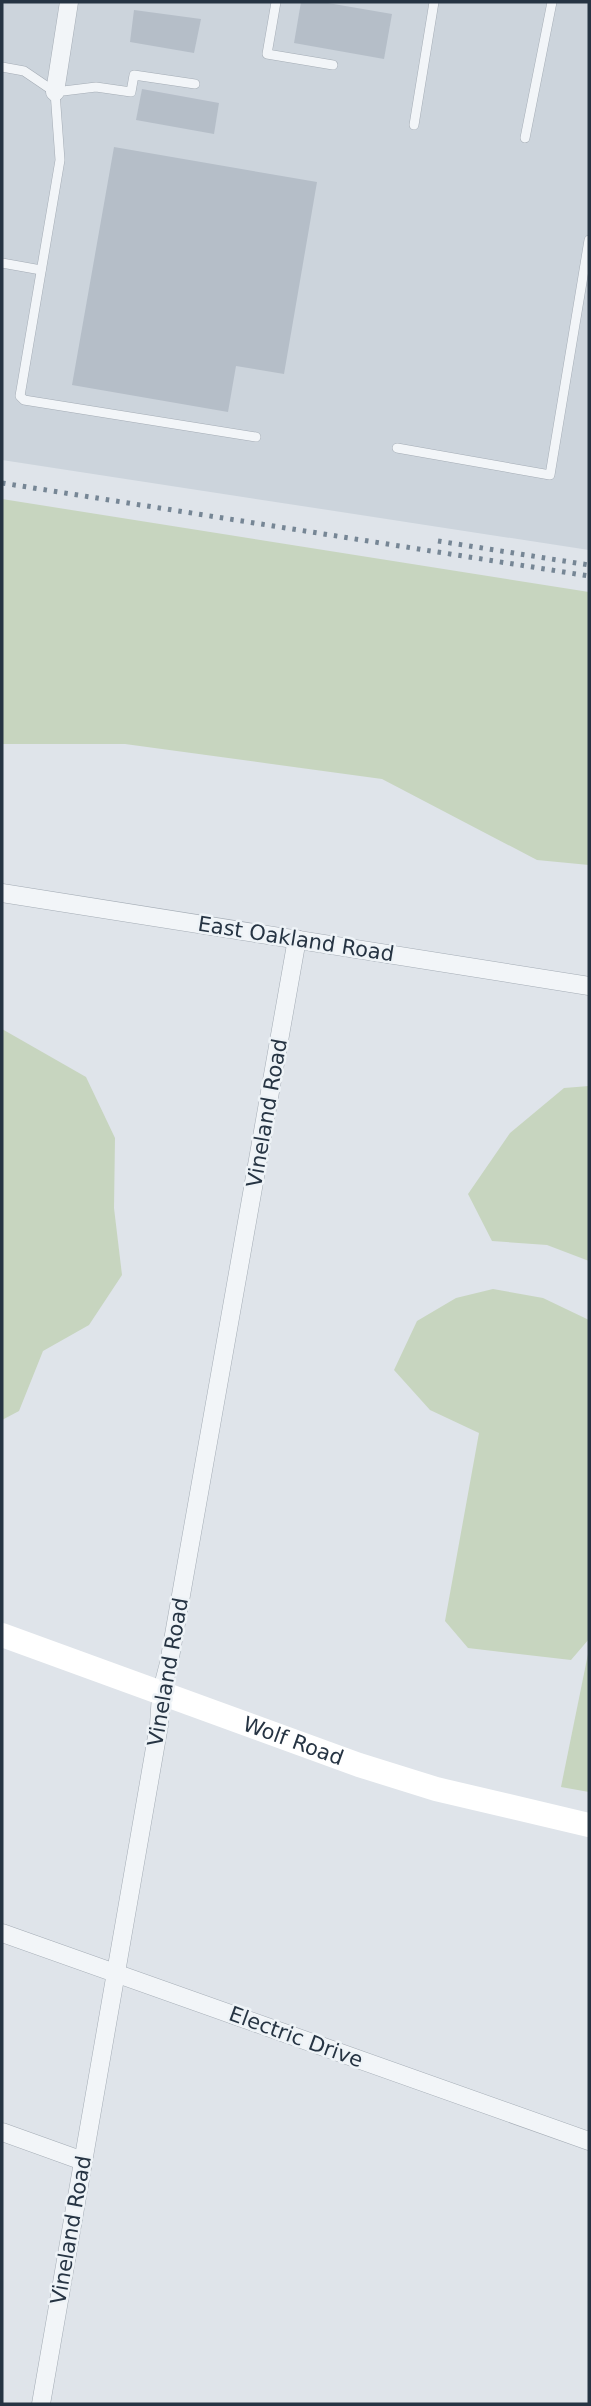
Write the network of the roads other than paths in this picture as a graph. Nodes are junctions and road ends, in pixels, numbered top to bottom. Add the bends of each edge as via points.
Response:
1 (69, 2) edge
2 (276, 2) edge
3 (434, 2) edge
4 (552, 2) edge
5 (333, 65) dead end
6 (2, 67) edge
7 (195, 83) dead end
8 (55, 92) junction
9 (414, 125) dead end
10 (525, 138) dead end
11 (589, 240) edge
12 (2, 263) edge
13 (41, 270) junction
14 (256, 437) dead end
15 (397, 447) dead end
16 (2, 893) edge
17 (297, 939) junction
18 (589, 986) edge
19 (2, 1635) edge
20 (161, 1694) junction
21 (589, 1825) edge
22 (2, 1933) edge
23 (117, 1974) junction
24 (2, 2132) edge
25 (589, 2141) edge
26 (83, 2161) junction
27 (41, 2404) edge

1 - 8 street
2 - 5 lane via 267,54
3 - 9 lane
4 - 10 lane
6 - 8 lane via 24,71
7 - 8 lane via 134,75 131,92 96,87
8 - 13 lane via 60,160
11 - 15 lane via 550,475
12 - 13 lane
13 - 14 lane via 19,392 24,400
16 - 17 street, East Oakland Road
17 - 18 street, East Oakland Road
17 - 20 street, Vineland Road
19 - 20 street, Wolf Road
20 - 21 street, Wolf Road via 423,1785
20 - 23 street, Vineland Road
22 - 23 street, Electric Drive
23 - 25 street, Electric Drive
23 - 26 street, Vineland Road
24 - 26 street
26 - 27 street, Vineland Road

